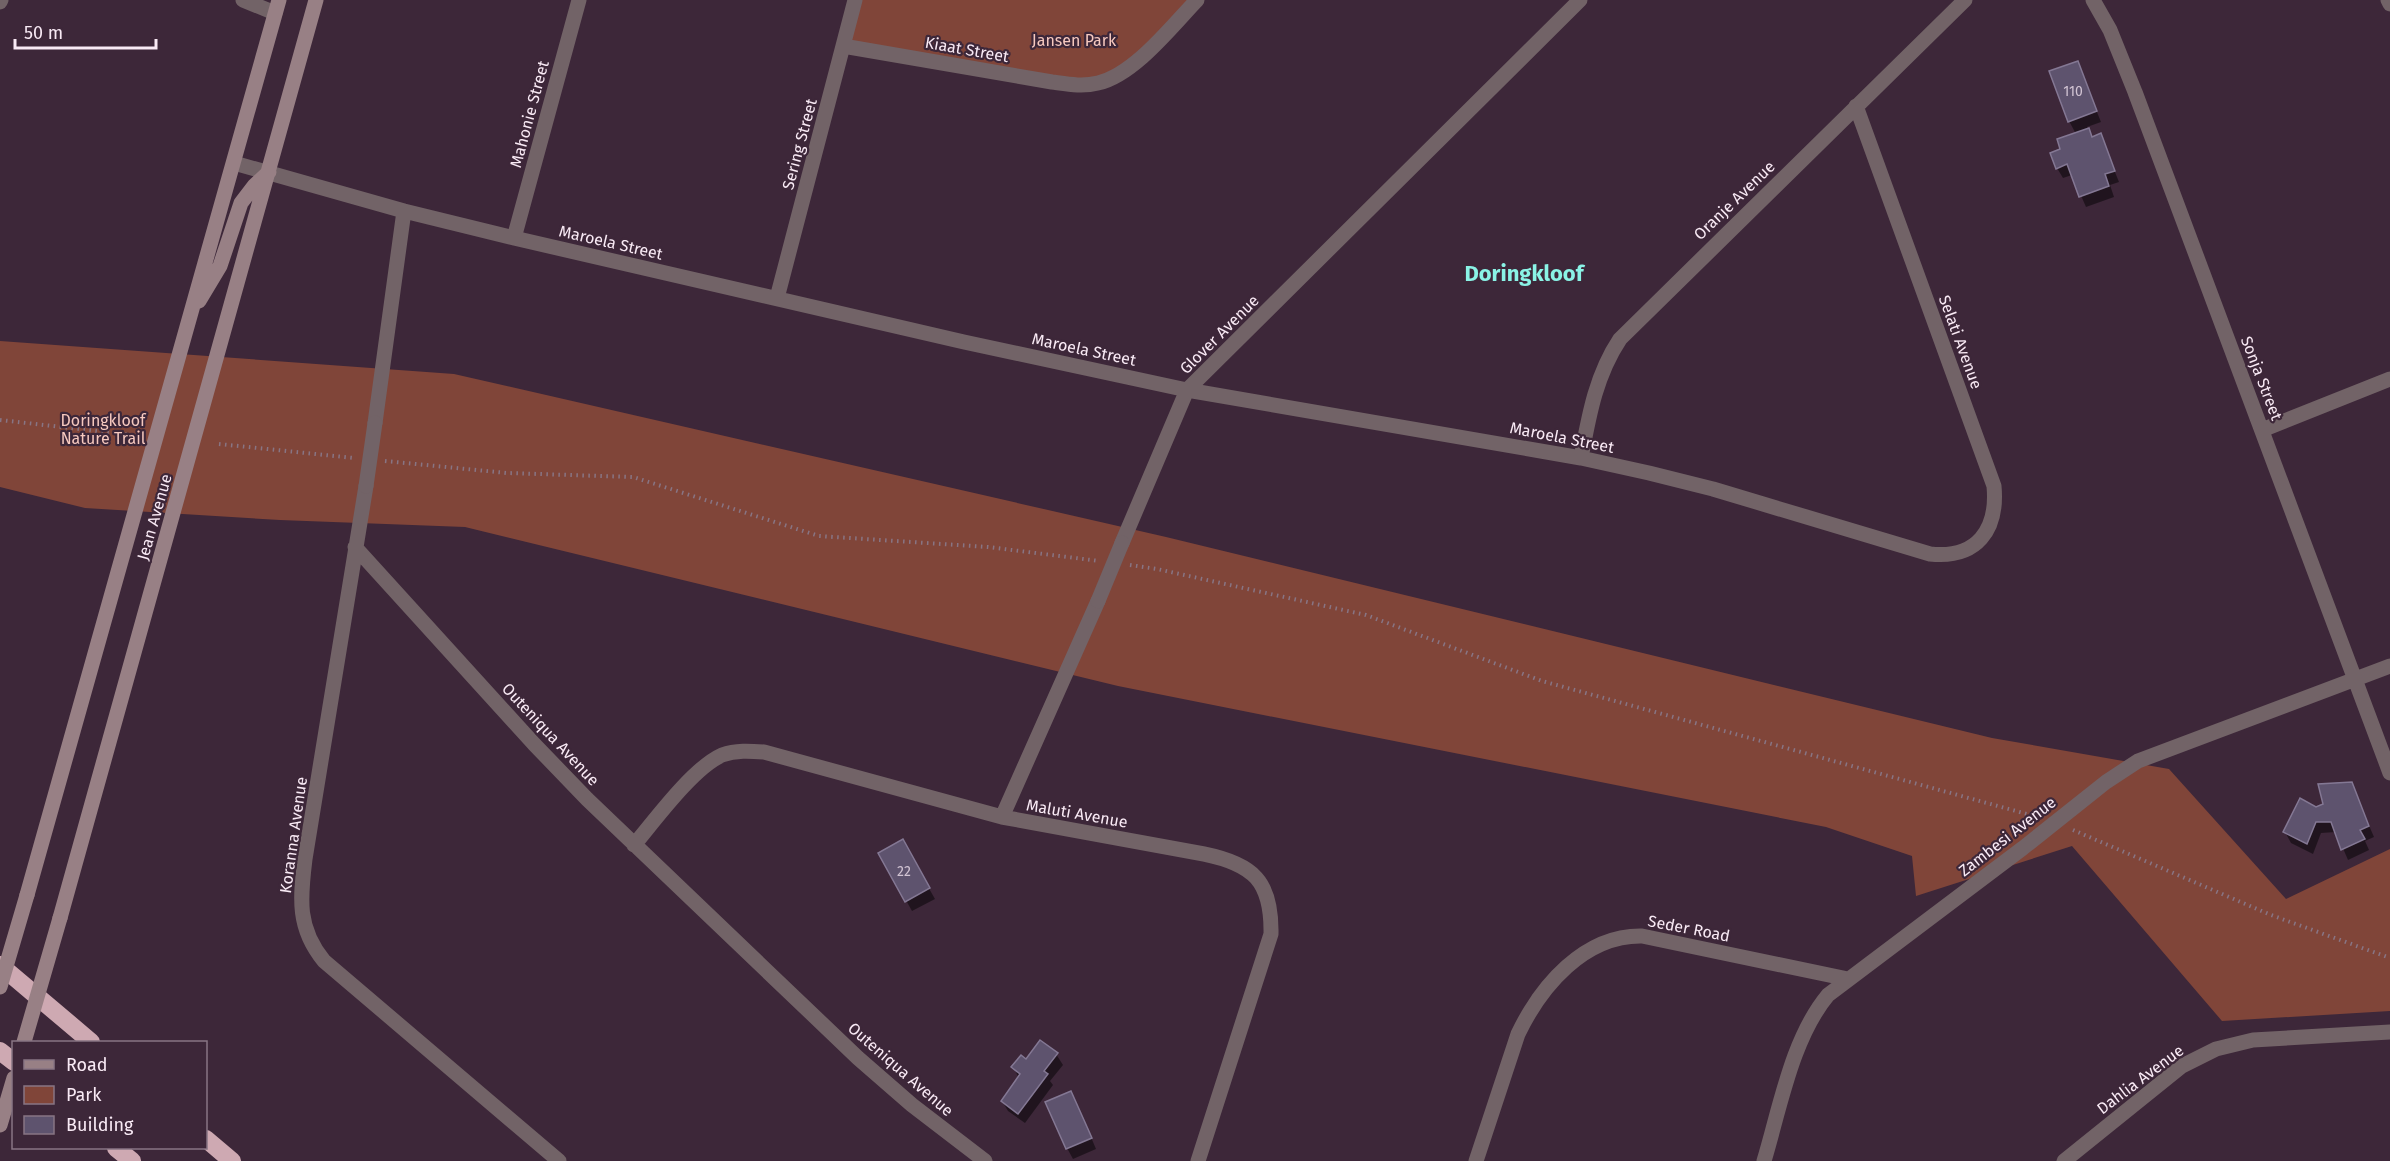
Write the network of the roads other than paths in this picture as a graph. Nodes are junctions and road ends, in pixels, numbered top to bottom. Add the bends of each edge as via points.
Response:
1 (243, 0) edge
2 (316, 0) edge
3 (579, 0) edge
4 (855, 0) edge
5 (1197, 0) edge
6 (1580, 0) edge
7 (1965, 0) edge
8 (2093, 0) edge
9 (277, 6) edge
10 (843, 46) junction
11 (1856, 106) junction
12 (234, 163) junction
13 (269, 172) junction
14 (404, 210) junction
15 (514, 238) junction
16 (777, 298) junction
17 (192, 311) junction
18 (2390, 378) edge
19 (1187, 390) junction
20 (2262, 430) junction
21 (1581, 458) junction
22 (356, 547) junction
23 (1930, 554) joint
24 (2390, 666) edge
25 (2355, 679) junction
26 (2390, 773) edge
27 (1002, 817) junction
28 (634, 845) junction
29 (0, 965) edge
30 (1848, 979) junction
31 (0, 987) edge
32 (2390, 1032) edge
33 (24, 1041) edge
34 (90, 1041) edge
35 (0, 1051) edge
36 (12, 1060) edge
37 (12, 1085) edge
38 (0, 1124) edge
39 (207, 1140) edge
40 (117, 1149) edge
41 (132, 1161) edge
42 (232, 1161) edge
43 (559, 1161) edge
44 (985, 1161) edge
45 (1197, 1161) edge
46 (1476, 1161) edge
47 (1764, 1161) edge
48 (2064, 1161) edge

1 - 9 street
2 - 13 main road, Jean Avenue
3 - 15 street, Mahonie Street
4 - 10 street, Sering Street
5 - 10 street, Kiaat Street via 1120,74 1078,86
6 - 19 street, Glover Avenue
7 - 11 street, Oranje Avenue
8 - 20 street, Sonja Street via 2136,92
9 - 12 main road, Jean Avenue
10 - 16 street, Sering Street
11 - 21 street, Oranje Avenue via 1620,339 1608,358 1593,398
11 - 23 street, Selati Avenue via 1994,486 1993,515 1984,536 1958,554
12 - 13 street, Maroela Street
12 - 17 main road, Jean Avenue
13 - 14 street, Maroela Street
13 - 17 main road via 241,203 220,266
13 - 33 main road, Jean Avenue, bridge
14 - 15 street, Maroela Street
14 - 22 street, bridge
15 - 16 street, Maroela Street
16 - 19 street, Maroela Street
17 - 31 main road, Jean Avenue, bridge
18 - 20 street
19 - 21 street, Maroela Street
19 - 27 street, Glover Avenue, bridge
20 - 25 street, Sonja Street
21 - 23 street, Maroela Street via 1713,489
22 - 28 street, Outeniqua Avenue via 534,744
22 - 43 street, Koranna Avenue via 305,859 305,931 311,945 339,975
24 - 25 street, Zambesi Avenue
25 - 26 street, Sonja Street
25 - 30 street, Zambesi Avenue via 2138,760
27 - 28 street, Maluti Avenue via 764,752 741,751 723,755 704,767
27 - 45 street, Maluti Avenue via 1227,859 1258,879 1267,897 1271,934
28 - 44 street, Outeniqua Avenue via 858,1058
29 - 34 highway
30 - 46 street, Seder Road via 1642,936 1627,936 1595,947 1549,984 1526,1018
30 - 47 street, Zambesi Avenue via 1814,1012 1796,1056
32 - 48 street, Dahlia Avenue via 2253,1040 2216,1049 2182,1066
35 - 36 highway
37 - 38 main road
39 - 42 highway
40 - 41 highway

